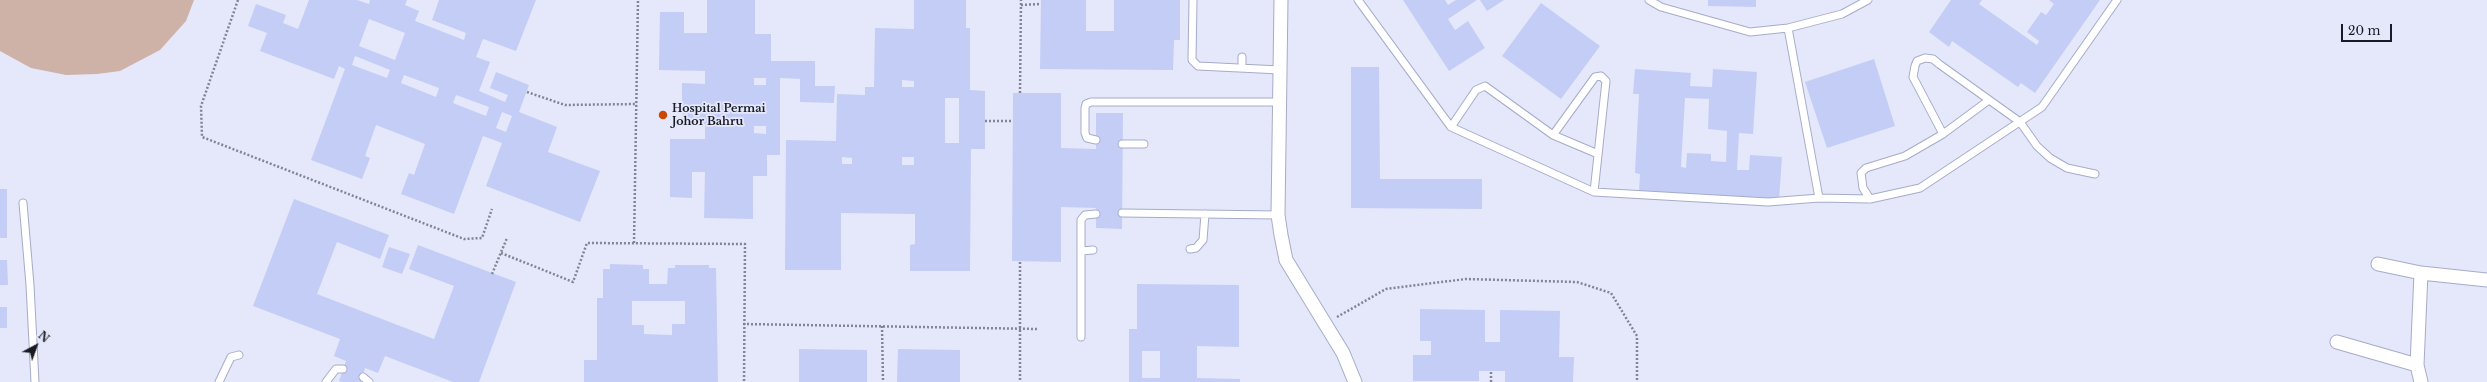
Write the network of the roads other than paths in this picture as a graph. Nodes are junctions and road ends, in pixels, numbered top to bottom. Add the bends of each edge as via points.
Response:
1 (1193, 0) edge
2 (1281, 0) edge
3 (1358, 0) edge
4 (1649, 0) edge
5 (1868, 0) edge
6 (2117, 0) edge
7 (1788, 28) junction
8 (1242, 58) dead end
9 (1242, 68) junction
10 (1280, 70) junction
11 (1989, 100) junction
12 (1280, 102) junction
13 (2020, 122) junction
14 (1451, 126) junction
15 (1943, 134) junction
16 (1553, 135) junction
17 (1096, 140) dead end
18 (1122, 144) dead end
19 (1144, 144) dead end
20 (1598, 154) junction
21 (2095, 174) dead end
22 (1594, 192) junction
23 (1819, 198) junction
24 (1870, 199) junction
25 (23, 203) dead end
26 (1122, 213) dead end
27 (1096, 214) dead end
28 (1206, 214) junction
29 (1278, 215) junction
30 (1190, 249) dead end
31 (1093, 250) dead end
32 (1081, 251) junction
33 (2378, 264) dead end
34 (2421, 273) junction
35 (2487, 280) edge
36 (1081, 337) dead end
37 (2337, 342) dead end
38 (239, 354) dead end
39 (2417, 365) junction
40 (343, 369) dead end
41 (363, 377) dead end
42 (34, 382) edge
43 (219, 382) edge
44 (326, 382) edge
45 (369, 382) edge
46 (1355, 382) edge
47 (2421, 382) edge

1 - 9 lane via 1192,60 1198,66
2 - 10 street
3 - 14 lane
4 - 7 lane via 1661,7 1750,32
5 - 7 lane via 1842,14
6 - 13 lane via 2042,107
7 - 23 lane
8 - 9 lane
9 - 10 lane
10 - 12 street
11 - 13 lane
11 - 15 lane
11 - 15 lane via 1932,59 1918,61 1913,77
12 - 17 lane via 1092,102 1086,104 1085,108 1085,133 1087,138
12 - 29 street
13 - 21 lane via 2037,146 2050,158 2067,168
13 - 24 lane via 1920,188
14 - 16 lane via 1476,90 1485,86
14 - 22 lane
15 - 24 lane via 1904,156 1866,168 1861,173 1863,188
16 - 20 lane
16 - 20 lane via 1595,77 1601,76 1606,81
18 - 19 lane
20 - 22 lane
22 - 23 lane via 1768,202
23 - 24 lane
25 - 42 lane
26 - 28 lane
27 - 32 lane via 1085,215 1081,220
28 - 29 lane
28 - 30 lane via 1203,240 1196,248
29 - 46 street via 1286,260 1343,353
31 - 32 lane
32 - 36 lane
33 - 34 street
34 - 35 street
34 - 39 street
37 - 39 street
38 - 43 lane via 231,357
39 - 47 street
40 - 44 lane via 336,369
41 - 45 lane

